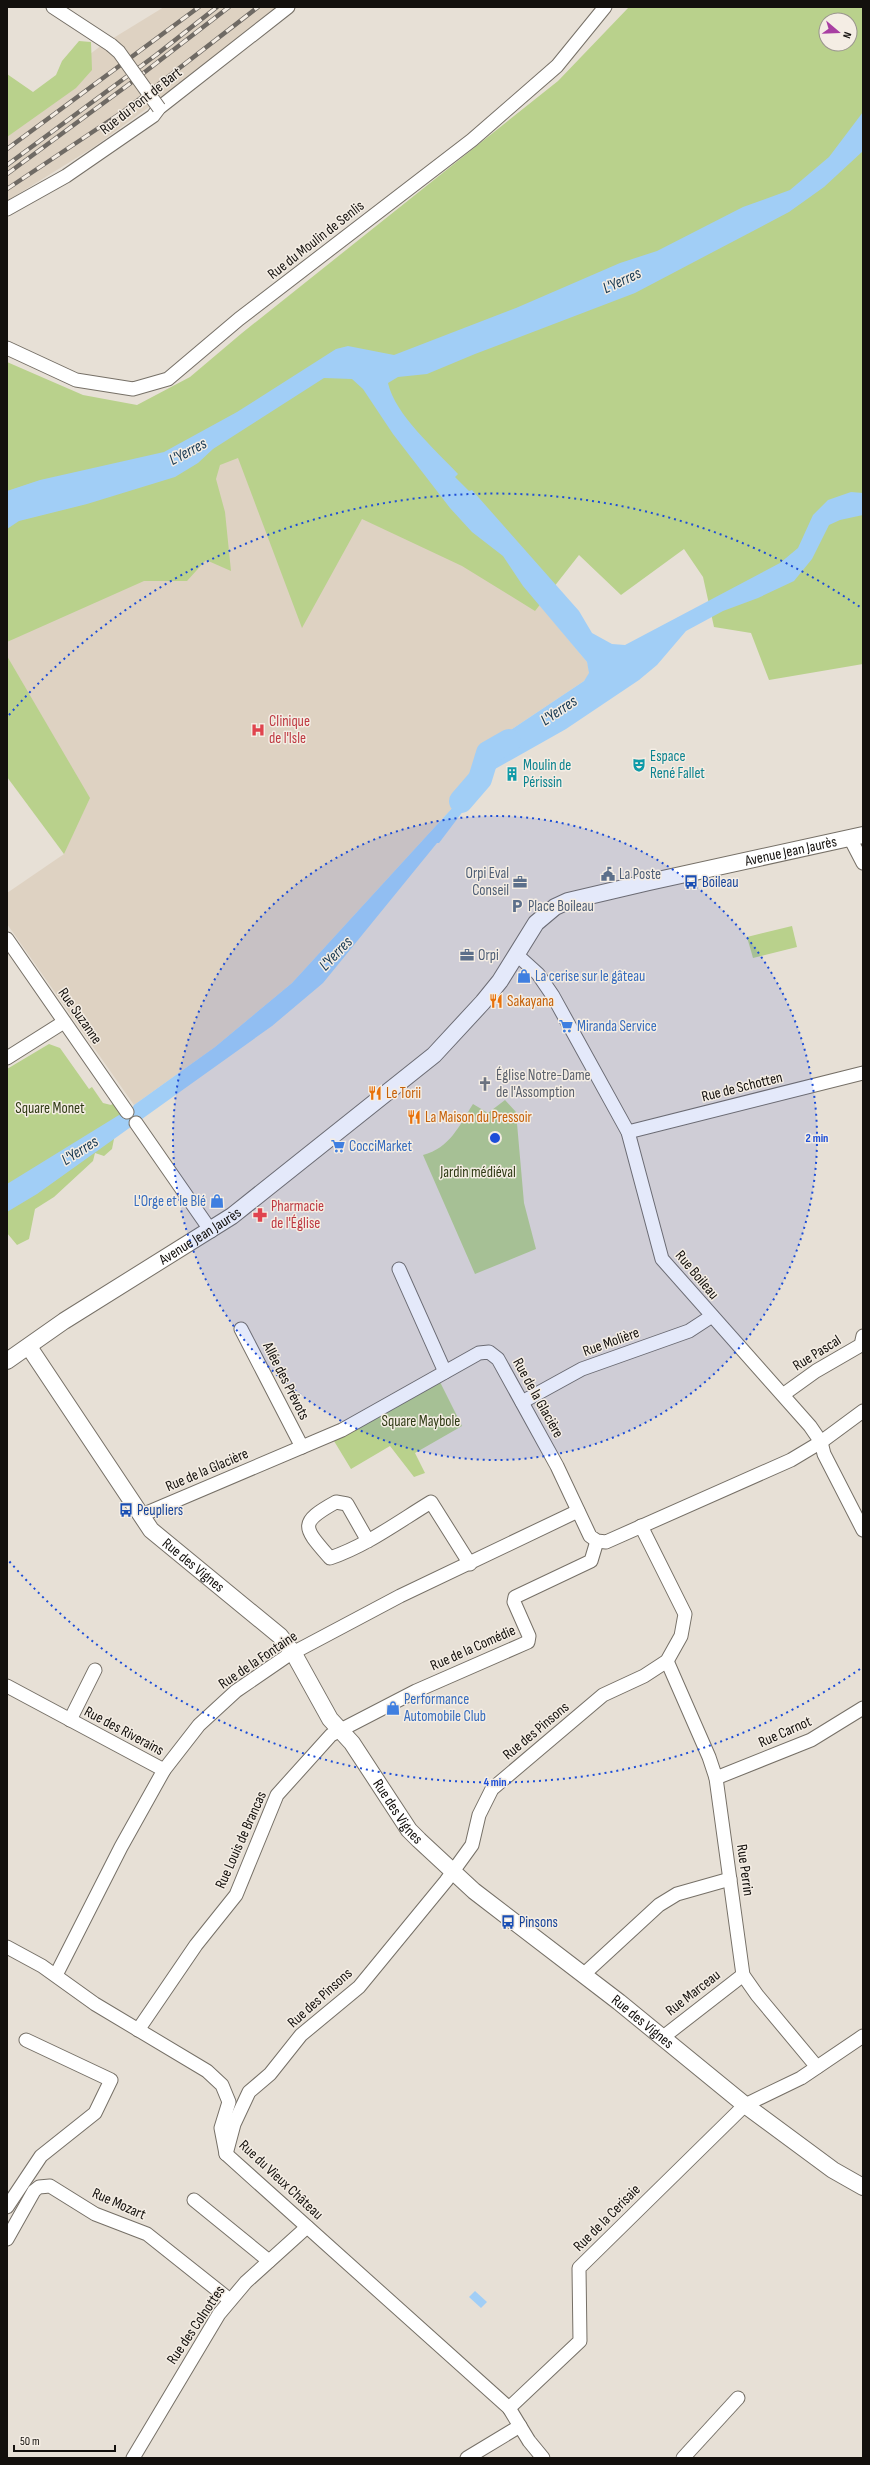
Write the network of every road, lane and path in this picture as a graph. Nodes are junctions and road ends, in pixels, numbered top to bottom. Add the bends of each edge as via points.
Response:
1 (288, 7) edge
2 (605, 7) edge
3 (57, 8) edge
4 (159, 108) junction
5 (7, 209) edge
6 (7, 348) edge
7 (856, 837) edge
8 (863, 863) edge
9 (7, 939) edge
10 (516, 954) junction
11 (64, 1022) junction
12 (7, 1058) edge
13 (863, 1073) edge
14 (128, 1112) dead end
15 (136, 1123) dead end
16 (628, 1132) junction
17 (211, 1231) junction
18 (400, 1269) dead end
19 (712, 1316) junction
20 (241, 1329) dead end
21 (863, 1336) edge
22 (29, 1347) junction
23 (7, 1361) edge
24 (446, 1372) junction
25 (784, 1394) junction
26 (522, 1402) junction
27 (863, 1411) edge
28 (821, 1442) junction
29 (302, 1447) junction
30 (578, 1511) junction
31 (858, 1512) edge
32 (142, 1514) junction
33 (642, 1526) junction
34 (863, 1530) edge
35 (368, 1541) junction
36 (597, 1541) junction
37 (470, 1564) junction
38 (294, 1654) junction
39 (667, 1660) junction
40 (96, 1670) dead end
41 (7, 1686) edge
42 (863, 1708) edge
43 (70, 1720) junction
44 (340, 1730) junction
45 (164, 1770) junction
46 (716, 1778) junction
47 (454, 1871) junction
48 (730, 1879) junction
49 (7, 1947) edge
50 (56, 1975) junction
51 (583, 1975) junction
52 (743, 1975) junction
53 (138, 2030) junction
54 (863, 2036) edge
55 (662, 2038) junction
56 (26, 2040) dead end
57 (817, 2067) junction
58 (744, 2105) junction
59 (226, 2154) junction
60 (863, 2187) edge
61 (194, 2200) dead end
62 (7, 2207) edge
63 (307, 2227) junction
64 (7, 2239) edge
65 (269, 2261) junction
66 (230, 2300) junction
67 (738, 2398) dead end
68 (509, 2408) junction
69 (520, 2426) junction
70 (133, 2458) edge
71 (467, 2458) edge
72 (543, 2458) edge
73 (683, 2458) edge

1 - 4 street, Rue du Pont de Bart
2 - 6 street, Rue du Moulin de Senlis via 557,66 472,140 239,319 168,379 133,389 76,380
3 - 4 street, bridge via 119,52
4 - 5 street, Rue du Pont de Bart via 153,116 73,172
7 - 8 street
7 - 10 street, Avenue Jean Jaurès via 568,901 545,914
9 - 11 street, Rue Suzanne
10 - 16 street, Rue Boileau via 538,974 553,996
10 - 17 street, Avenue Jean Jaurès via 500,982 484,1002 434,1055 295,1168
11 - 12 street
11 - 14 street, Rue Suzanne
13 - 16 street, Rue de Schotten
15 - 17 street
16 - 19 street, Rue Boileau via 662,1259
17 - 22 street, Avenue Jean Jaurès via 64,1321
18 - 24 street
19 - 25 street, Rue Boileau
19 - 26 street, Rue Molière via 689,1332 582,1369
20 - 29 street, Allée des Prévots
21 - 25 street, Rue Pascal via 861,1345 816,1371
22 - 23 street, Avenue Jean Jaurès
22 - 32 street, Rue des Vignes
24 - 26 street, Rue de la Glacière via 479,1353 489,1352 498,1359
24 - 29 street, Rue de la Glacière via 342,1430
25 - 28 street, Rue Boileau
26 - 30 street, Rue de la Glacière via 558,1466
27 - 28 street
28 - 31 street, Rue Boileau via 824,1454
28 - 33 street via 791,1460
29 - 32 street, Rue de la Glacière
30 - 36 street, Rue de la Glacière via 590,1536
30 - 37 street, Rue de la Fontaine
31 - 34 street, Rue Boileau
32 - 38 street, Rue des Vignes via 151,1530 280,1636
33 - 36 street via 606,1542
33 - 39 street, Rue des Pinsons via 685,1614 681,1636
35 - 35 street via 347,1504 336,1502 313,1514 308,1521 313,1538 330,1558 349,1552
35 - 37 street via 431,1502
36 - 44 street, Rue de la Comédie via 591,1561 515,1597 514,1602 529,1636 528,1642 416,1691
37 - 38 street, Rue de la Fontaine via 400,1596
38 - 44 street, Rue des Vignes via 330,1718
38 - 45 street, Rue de la Fontaine via 287,1656 236,1691 199,1725
39 - 46 street, Rue Perrin via 710,1758
39 - 47 street, Rue des Pinsons via 644,1676 603,1695 492,1789 479,1815 472,1845
40 - 43 street, Rue des Riverains
41 - 43 street, Rue des Riverains
42 - 46 street, Rue Carnot via 811,1740
43 - 45 street, Rue des Riverains
44 - 47 street, Rue des Vignes via 352,1743 409,1830
44 - 53 street, Rue Louis de Brancas via 331,1735 277,1795 236,1895 196,1945
45 - 50 street, Rue de la Fontaine
46 - 48 street, Rue Perrin
47 - 51 street, Rue des Vignes via 513,1922
47 - 59 street, Rue des Pinsons via 359,1987 301,2035 270,2074 249,2092 234,2124
48 - 51 street via 677,1894 659,1904
48 - 52 street, Rue Perrin
49 - 50 street, Rue du Vieux Château
50 - 53 street, Rue du Vieux Château via 95,2004
51 - 55 street, Rue des Vignes
52 - 55 street, Rue Marceau
52 - 57 street, Rue Perrin
53 - 59 street, Rue du Vieux Château via 207,2071 222,2085 228,2102 221,2128
54 - 57 street, Rue de la Cerisaie
55 - 58 street, Rue des Vignes
56 - 62 street via 111,2080 95,2113 41,2156
57 - 58 street, Rue de la Cerisaie via 801,2078
58 - 60 street, Rue des Vignes via 833,2170
58 - 68 street, Rue de la Cerisaie via 579,2268 580,2341
59 - 63 street, Rue du Vieux Château
61 - 65 street
63 - 65 street, Rue des Colnottes
63 - 68 street, Rue du Vieux Château
64 - 66 street, Rue Mozart via 34,2191 38,2187 50,2186 95,2214 147,2234
65 - 66 street, Rue des Colnottes
66 - 70 street, Rue des Colnottes via 219,2314
67 - 73 street
68 - 69 street, Rue du Vieux Château
69 - 71 street
69 - 72 street, Rue du Vieux Château

